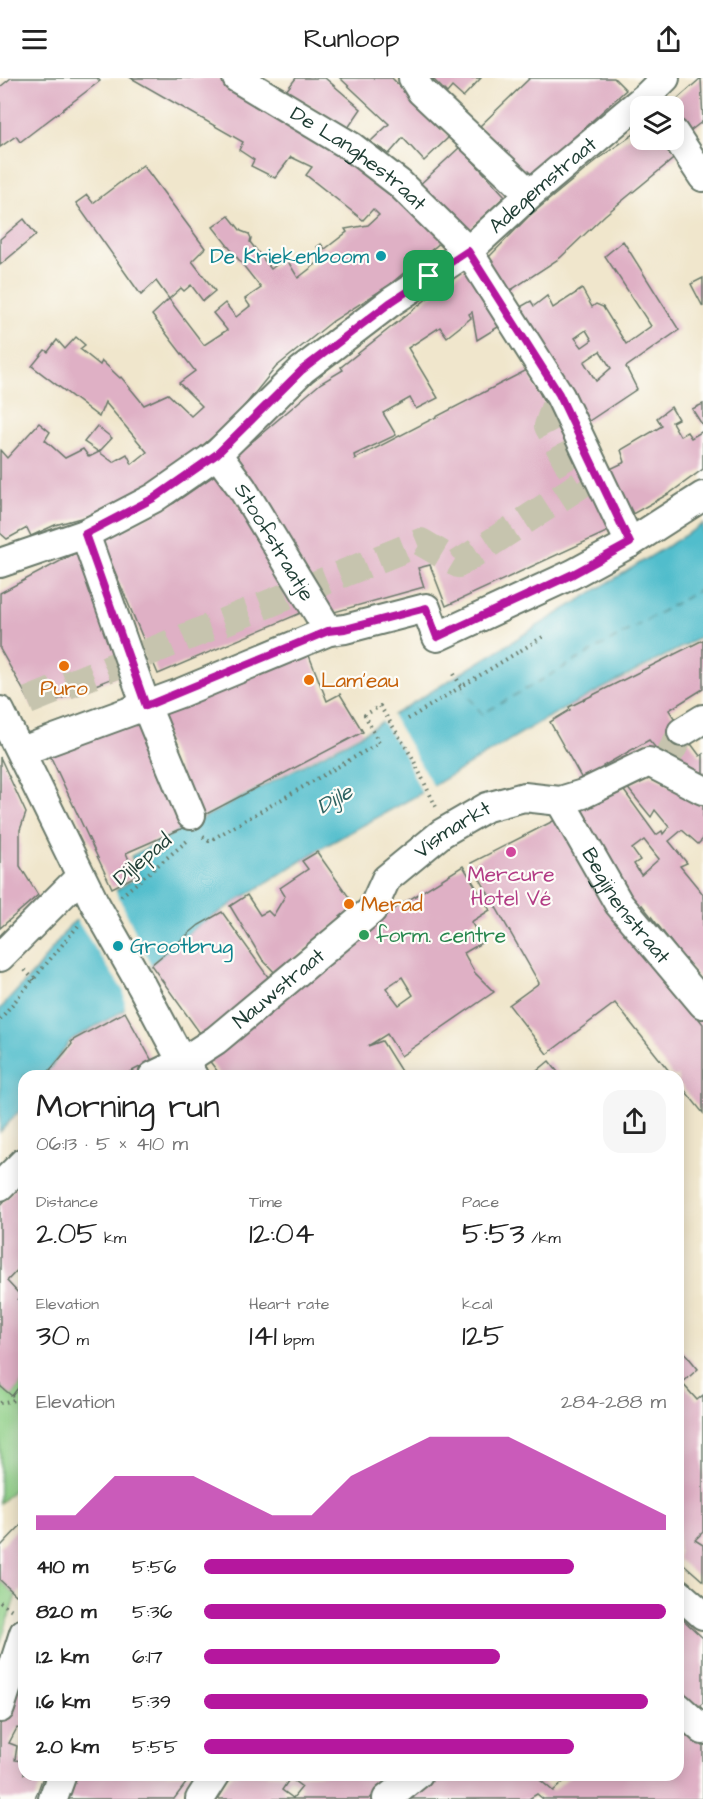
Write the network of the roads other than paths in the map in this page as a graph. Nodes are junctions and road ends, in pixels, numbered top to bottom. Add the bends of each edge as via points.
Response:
1 (237, 78) edge
2 (413, 78) edge
3 (656, 93) edge
4 (684, 148) edge
5 (703, 177) edge
6 (530, 194) junction
7 (468, 251) junction
8 (217, 454) junction
9 (703, 496) edge
10 (85, 534) junction
11 (630, 543) junction
12 (0, 563) edge
13 (328, 631) junction
14 (146, 706) junction
15 (0, 711) edge
16 (22, 751) junction
17 (703, 790) edge
18 (560, 801) junction
19 (193, 829) road end
20 (80, 877) junction
21 (372, 910) joint
22 (0, 957) edge
23 (703, 1004) edge
24 (188, 1069) edge
25 (18, 1168) edge
26 (0, 1186) edge
27 (684, 1598) edge
28 (703, 1615) edge
29 (18, 1652) edge
30 (0, 1708) edge
31 (60, 1781) edge
32 (212, 1781) edge
33 (409, 1781) edge
34 (53, 1799) edge
35 (200, 1799) edge
36 (387, 1799) edge

1 - 7 street, De Langhestraat via 352,147 399,183
2 - 6 street via 421,91
3 - 6 street, Adegemstraat
4 - 5 street
6 - 7 street, Adegemstraat
7 - 8 street, Adegemstraat via 391,302 302,370
7 - 11 street, De Langhestraat via 559,394
8 - 10 street, Adegemstraat via 154,498
8 - 13 street, Stoofstraatje via 242,488
9 - 11 street
10 - 12 street, Adegemstraat
10 - 14 street
11 - 13 street via 437,637 426,608
13 - 14 street
14 - 16 street
14 - 19 street
15 - 16 street
16 - 20 street
17 - 18 street via 658,760
18 - 21 street, Vismarkt via 524,797 487,807 442,833 386,879
18 - 23 street, Begijnenstraat via 619,904
20 - 22 street
20 - 24 street, bridge
21 - 24 street, Nauwstraat via 216,1040
25 - 26 street
27 - 28 street
29 - 30 street
31 - 34 street
32 - 35 street
33 - 36 street

